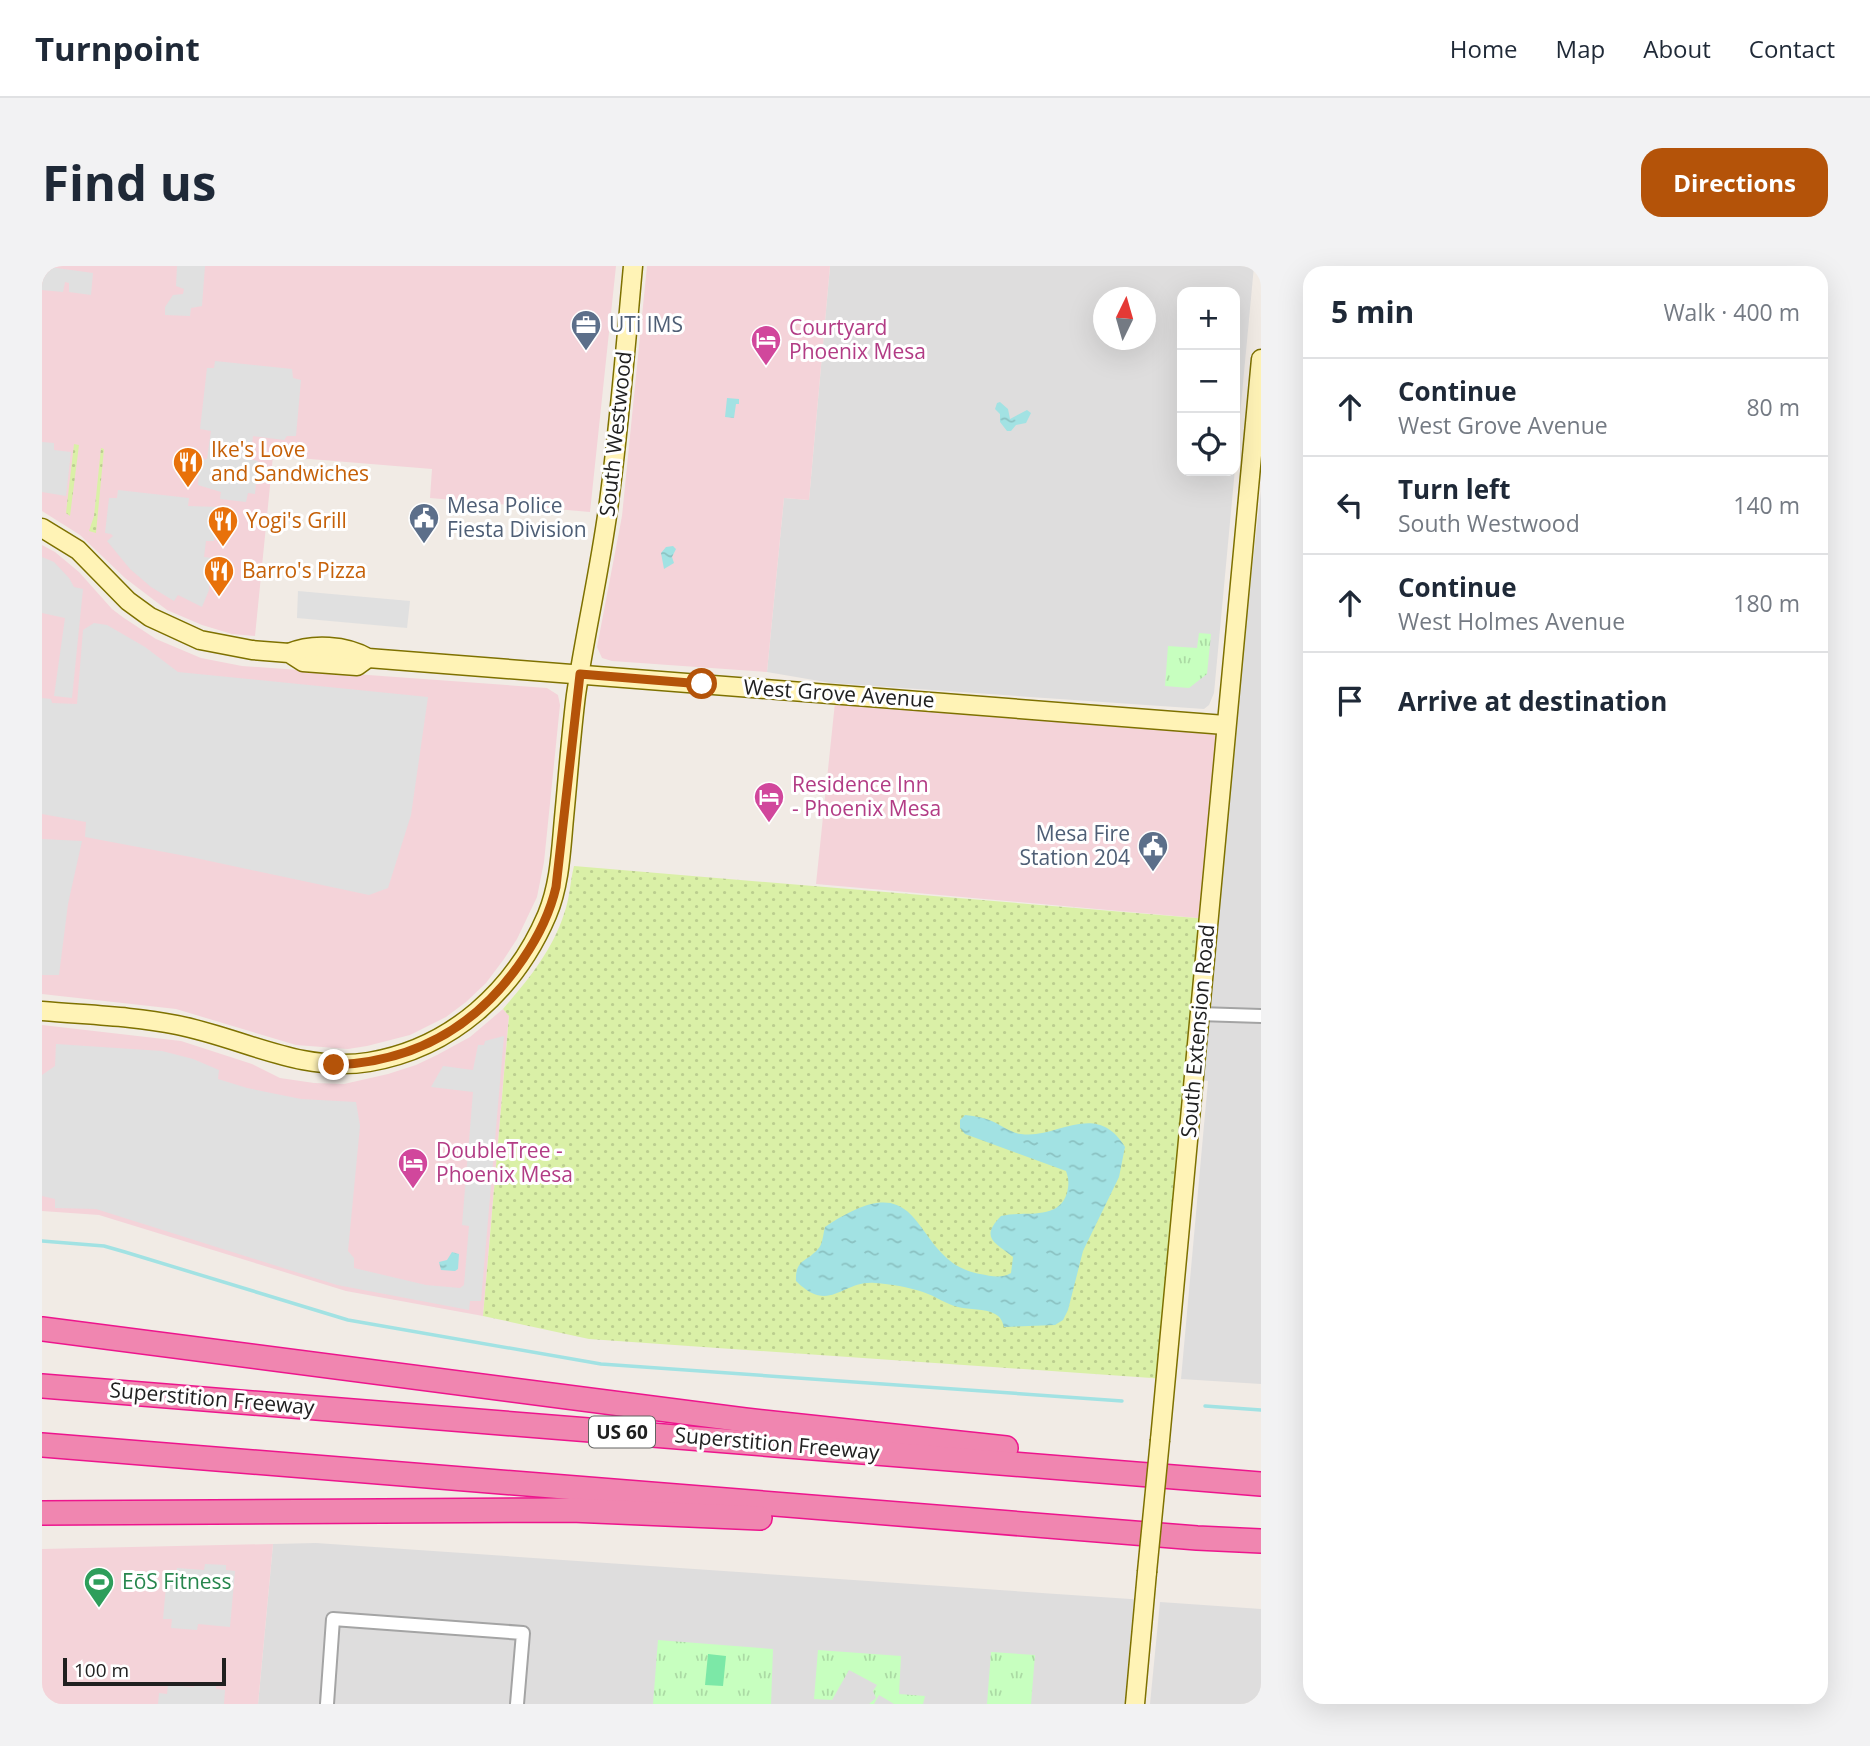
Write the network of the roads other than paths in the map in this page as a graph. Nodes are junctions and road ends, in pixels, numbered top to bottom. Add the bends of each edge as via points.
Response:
1 (633, 266) edge
2 (1261, 359) edge
3 (42, 528) edge
4 (580, 674) junction
5 (1226, 725) junction
6 (42, 1011) edge
7 (1199, 1014) junction
8 (1261, 1016) edge
9 (42, 1329) edge
10 (42, 1386) edge
11 (42, 1445) edge
12 (1203, 1478) junction
13 (1261, 1484) edge
14 (42, 1513) edge
15 (1197, 1538) junction
16 (1261, 1541) edge
17 (327, 1704) edge
18 (517, 1704) edge
19 (1135, 1704) edge

1 - 4 street, South Westwood via 611,492
2 - 5 street, South Extension Road
3 - 4 street, West Grove Avenue via 78,550 150,617 200,640 252,650 355,650 368,658
4 - 5 street, West Grove Avenue
4 - 6 street, South Westwood via 555,892 548,914 529,950 490,1001 444,1036 381,1059 320,1064 176,1024
5 - 7 street, South Extension Road
7 - 8 street
7 - 19 street, South Extension Road, bridge
9 - 12 highway via 745,1420 1056,1453
10 - 12 highway, Superstition Freeway / US 60
11 - 15 highway
12 - 13 highway, Superstition Freeway / US 60
14 - 15 highway via 571,1510 733,1516 1027,1537
15 - 16 highway
17 - 18 street via 333,1619 523,1633

